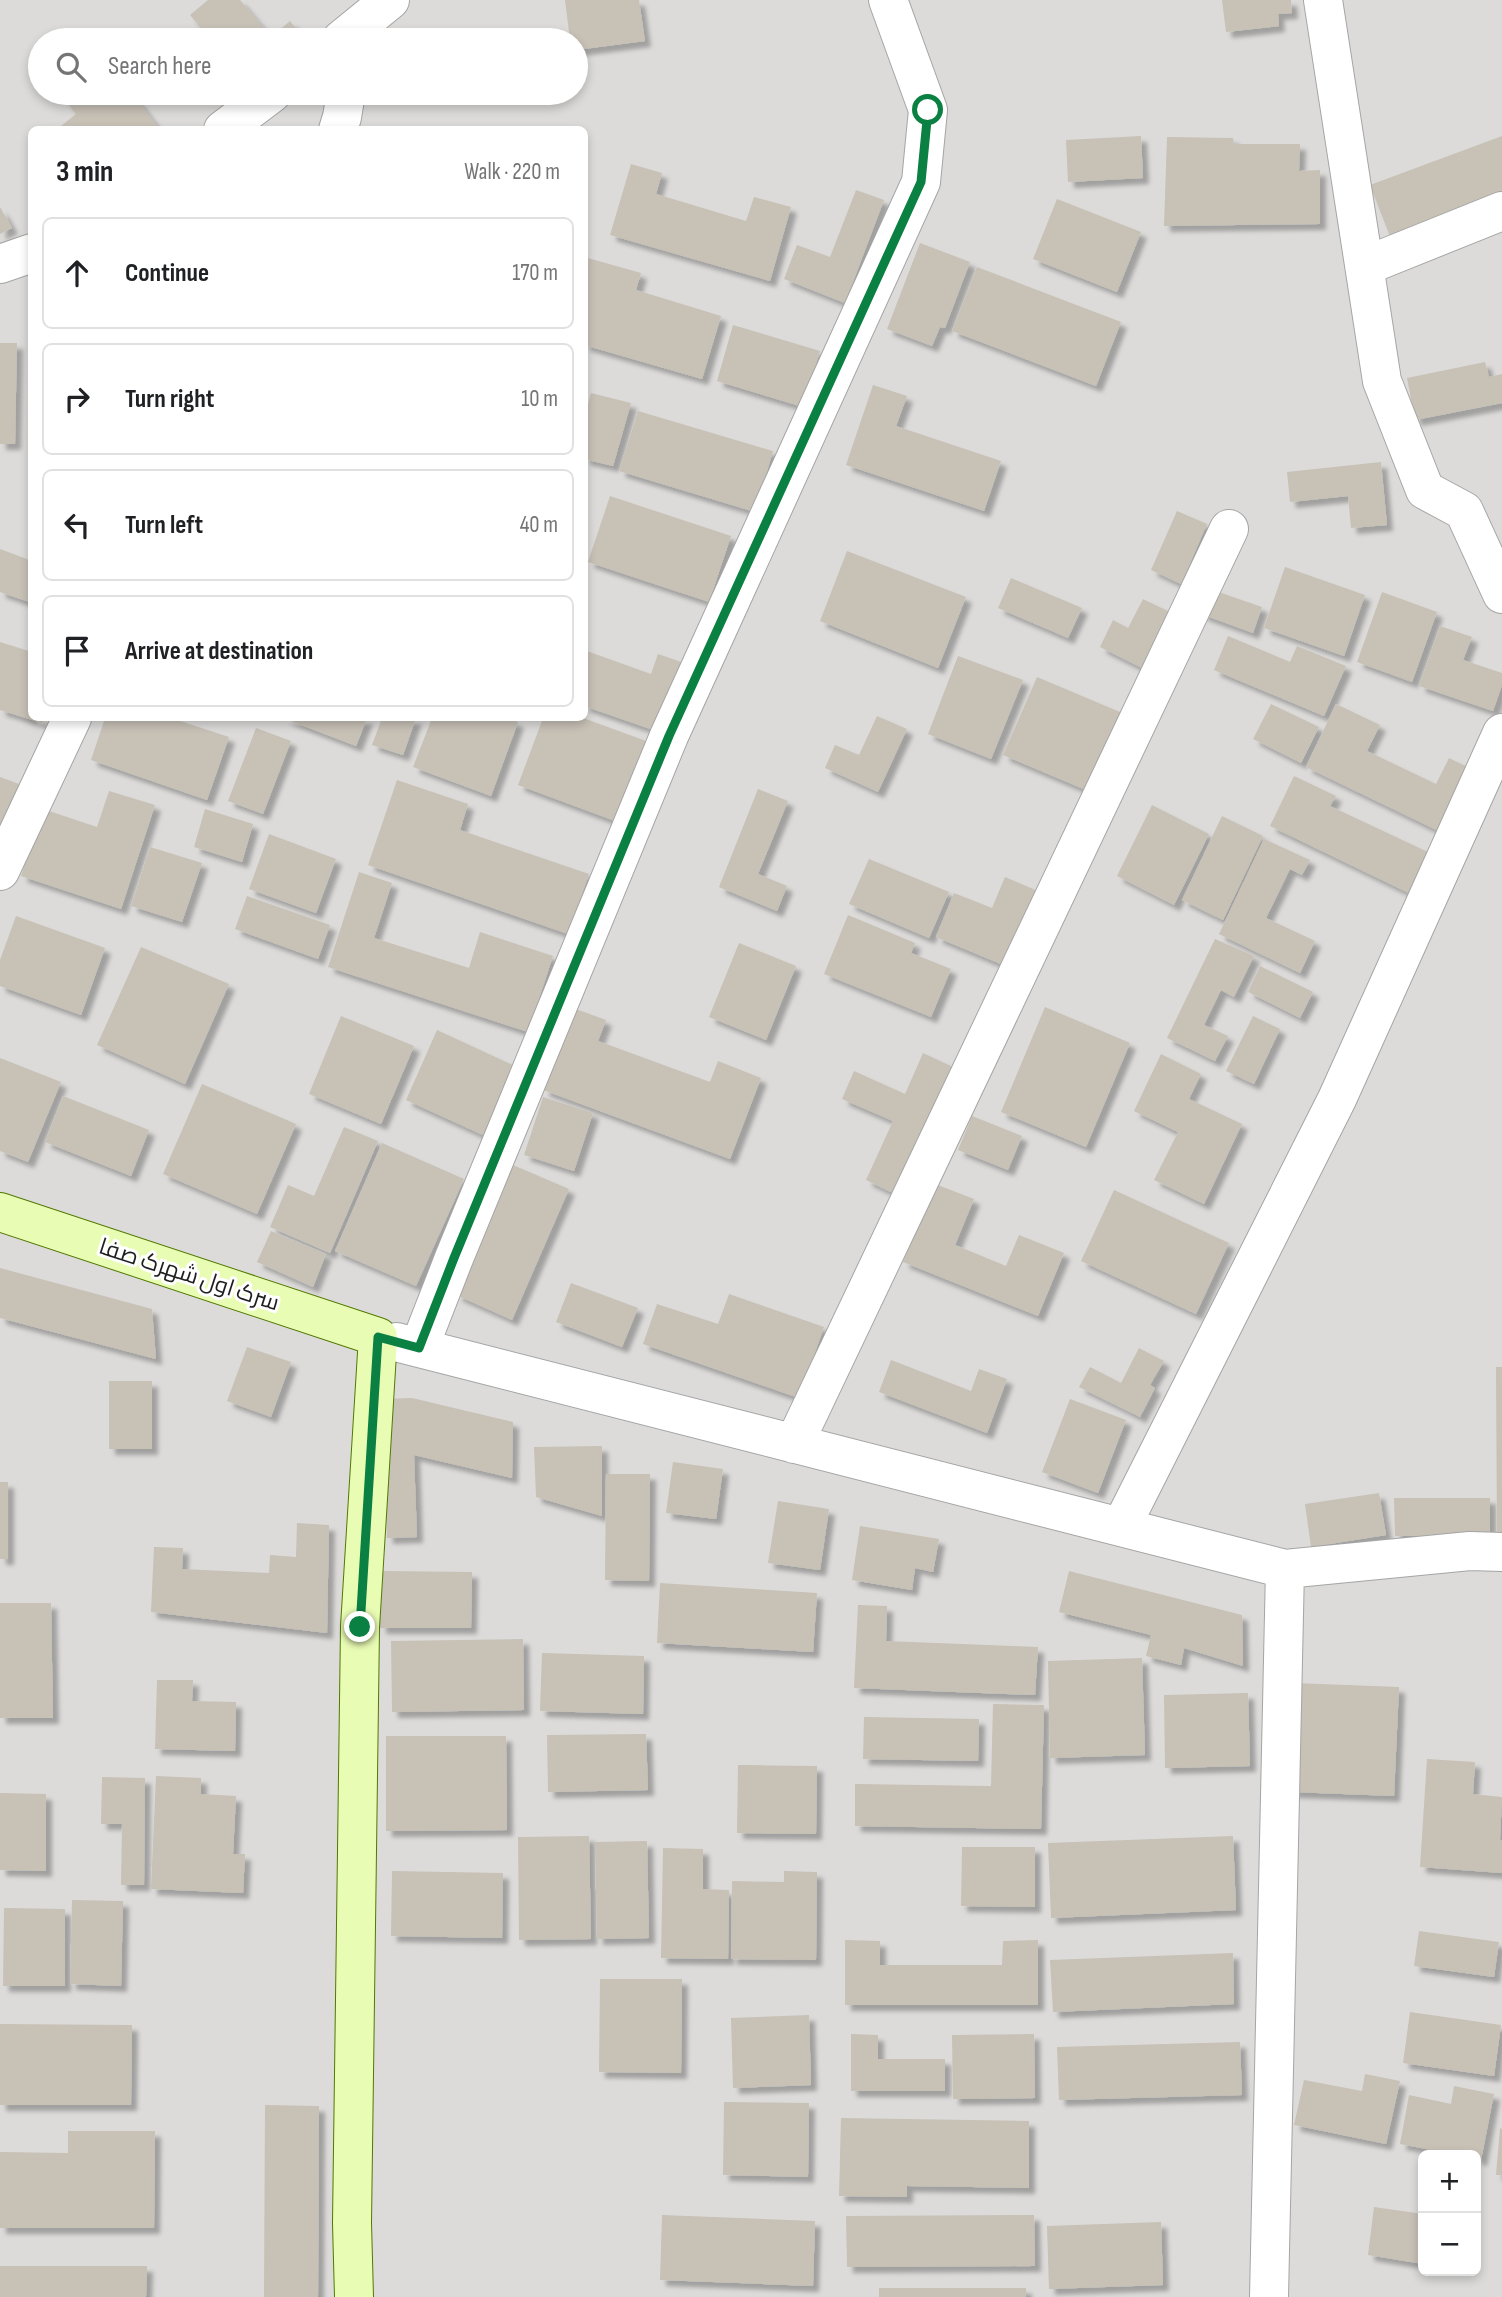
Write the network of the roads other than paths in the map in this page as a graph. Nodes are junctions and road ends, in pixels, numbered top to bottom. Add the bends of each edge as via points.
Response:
1 (390, 0) edge
2 (888, 0) edge
3 (1323, 0) edge
4 (357, 28) edge
5 (256, 105) edge
6 (344, 105) edge
7 (228, 126) edge
8 (339, 126) edge
9 (1502, 211) edge
10 (28, 254) edge
11 (0, 264) edge
12 (1365, 266) junction
13 (1229, 529) dead end
14 (1502, 594) edge
15 (71, 721) edge
16 (1502, 733) edge
17 (0, 871) edge
18 (0, 1212) edge
19 (378, 1337) junction
20 (419, 1348) junction
21 (794, 1444) junction
22 (1121, 1527) junction
23 (1502, 1552) edge
24 (1285, 1570) junction
25 (354, 2297) edge
26 (1269, 2297) edge

1 - 4 street
2 - 20 street via 928,110 921,182 669,736
3 - 12 street
5 - 7 street
6 - 8 street
9 - 12 street
10 - 11 street
12 - 14 street via 1382,381 1425,490 1464,511
13 - 21 street
15 - 17 street
16 - 22 street via 1337,1099
18 - 19 street, سرک اول شهرک صفا
19 - 20 street
19 - 25 street via 360,1627
20 - 21 street
21 - 22 street
22 - 24 street
23 - 24 street via 1470,1551
24 - 26 street

